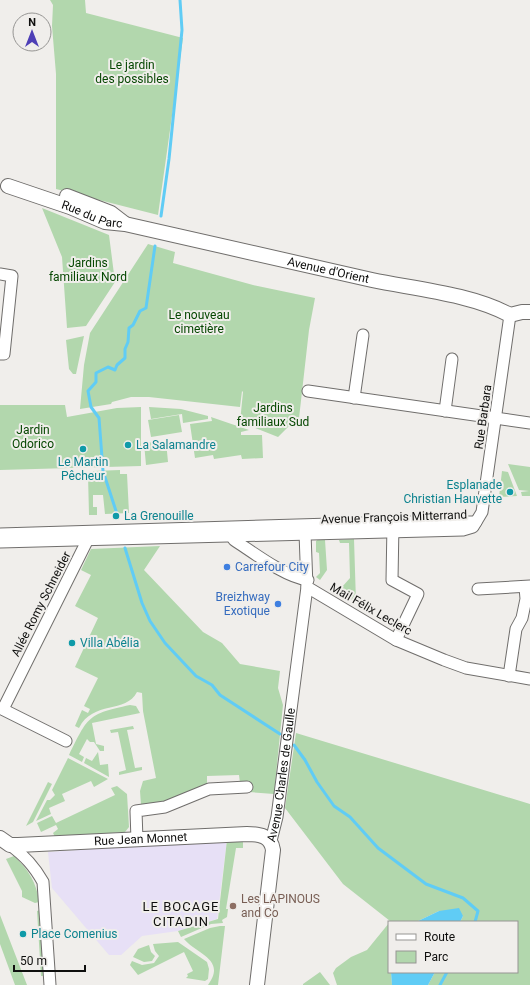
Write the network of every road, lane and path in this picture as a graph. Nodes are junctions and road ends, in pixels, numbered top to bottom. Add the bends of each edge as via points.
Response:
1 (4, 186) edge
2 (126, 224) joint
3 (0, 274) edge
4 (530, 312) edge
5 (510, 315) junction
6 (363, 335) dead end
7 (2, 354) edge
8 (452, 359) dead end
9 (308, 391) dead end
10 (354, 398) junction
11 (445, 411) junction
12 (496, 418) junction
13 (530, 423) edge
14 (476, 522) joint
15 (393, 527) junction
16 (303, 529) junction
17 (228, 531) junction
18 (0, 534) edge
19 (86, 535) junction
20 (0, 542) edge
21 (307, 584) junction
22 (528, 586) edge
23 (478, 589) dead end
24 (396, 640) junction
25 (509, 676) junction
26 (530, 679) edge
27 (2, 708) edge
28 (66, 741) dead end
29 (247, 787) dead end
30 (137, 840) junction
31 (5, 841) edge
32 (270, 841) junction
33 (50, 985) edge
34 (257, 985) edge

1 - 2 street, Rue du Parc via 70,207 105,222
2 - 5 street, Avenue d'Orient via 489,304
3 - 7 street via 12,276
4 - 5 street
5 - 12 street, Rue Barbara
6 - 10 street
8 - 11 street
9 - 10 street
10 - 11 street
11 - 12 street
12 - 13 street
12 - 14 street, Rue Barbara via 482,512
14 - 15 street, Avenue François Mitterrand
15 - 16 street, Avenue François Mitterrand
15 - 24 street via 392,580 418,594
16 - 17 street, Avenue François Mitterrand
16 - 21 street
17 - 19 street, Avenue François Mitterrand
17 - 21 street, Mail Félix Leclerc via 239,543
18 - 19 street, Avenue François Mitterrand
19 - 20 street, Avenue François Mitterrand
19 - 27 street, Allée Romy Schneider via 86,543
21 - 24 street, Mail Félix Leclerc
21 - 32 street, Avenue Charles de Gaulle via 277,817
22 - 23 street
22 - 25 street via 523,612 516,629
24 - 25 street, Mail Félix Leclerc via 466,668
25 - 26 street, Mail Félix Leclerc
27 - 28 street
29 - 30 street via 209,789 165,806 136,811
30 - 31 street, Rue Jean Monnet
30 - 32 street, Rue Jean Monnet via 254,834 266,837
31 - 33 street via 24,856 43,882
32 - 34 street, Avenue Charles de Gaulle via 273,858

